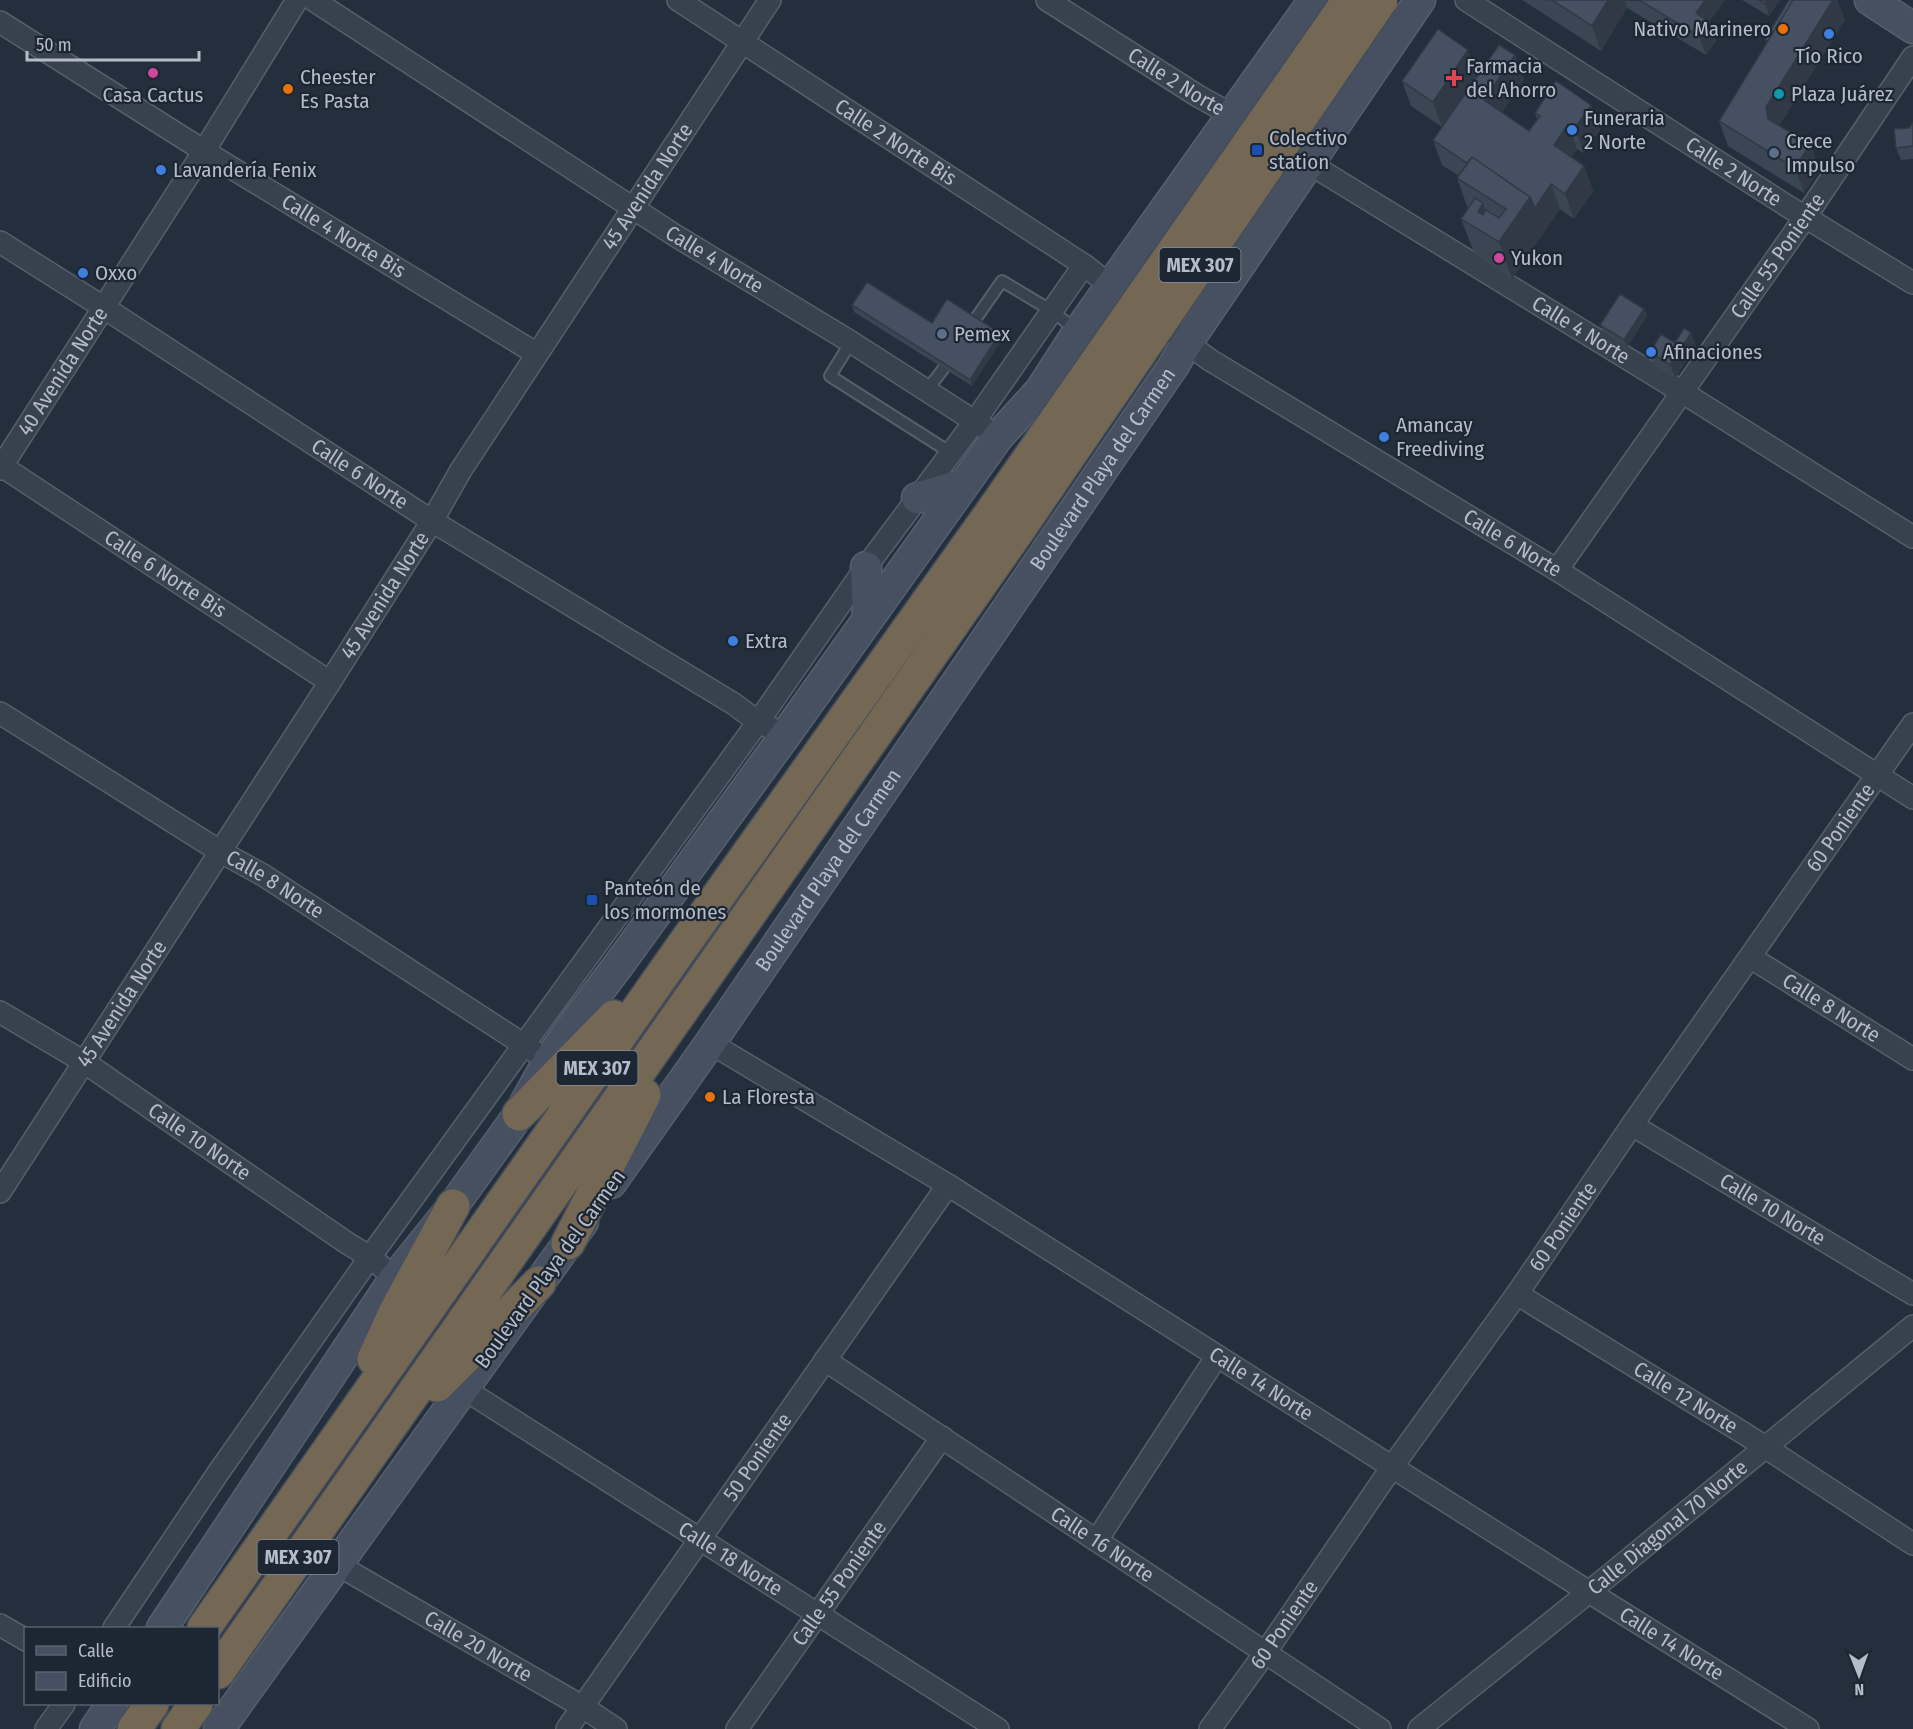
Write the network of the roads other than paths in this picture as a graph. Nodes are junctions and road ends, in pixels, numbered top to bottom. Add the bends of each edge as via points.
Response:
1 (297, 0) edge
2 (313, 0) edge
3 (678, 0) edge
4 (770, 0) edge
5 (1047, 0) edge
6 (1314, 0) edge
7 (1349, 0) edge
8 (1381, 0) edge
9 (1420, 0) edge
10 (1466, 0) edge
11 (1870, 0) edge
12 (0, 22) edge
13 (1913, 28) edge
14 (742, 42) junction
15 (1913, 57) edge
16 (1233, 116) junction
17 (204, 151) junction
18 (1308, 162) junction
19 (633, 208) junction
20 (1806, 216) junction
21 (0, 242) edge
22 (1084, 265) junction
23 (1913, 283) edge
24 (1112, 286) junction
25 (103, 307) junction
26 (1052, 311) junction
27 (974, 321) edge
28 (1078, 332) junction
29 (851, 342) junction
30 (1186, 344) junction
31 (537, 354) junction
32 (944, 368) edge
33 (927, 390) junction
34 (1682, 392) junction
35 (987, 429) junction
36 (951, 453) junction
37 (1, 467) edge
38 (964, 484) junction
39 (916, 498) junction
40 (432, 521) junction
41 (1913, 537) edge
42 (866, 567) junction
43 (1557, 570) junction
44 (868, 618) junction
45 (330, 682) junction
46 (0, 713) edge
47 (758, 722) junction
48 (1913, 724) edge
49 (784, 737) junction
50 (1878, 775) junction
51 (1913, 798) edge
52 (221, 852) junction
53 (682, 947) junction
54 (1750, 957) junction
55 (701, 985) junction
56 (0, 1012) edge
57 (711, 1043) junction
58 (536, 1052) junction
59 (1913, 1059) edge
60 (84, 1062) junction
61 (519, 1114) junction
62 (1632, 1125) junction
63 (948, 1185) junction
64 (0, 1192) edge
65 (453, 1206) junction
66 (568, 1243) junction
67 (369, 1257) junction
68 (395, 1278) junction
69 (539, 1283) junction
70 (1517, 1294) junction
71 (1913, 1294) edge
72 (1913, 1326) edge
73 (1217, 1356) junction
74 (825, 1360) junction
75 (464, 1389) junction
76 (942, 1437) junction
77 (334, 1442) junction
78 (378, 1443) junction
79 (1764, 1447) junction
80 (1392, 1467) junction
81 (700, 1539) junction
82 (1096, 1540) junction
83 (1913, 1544) edge
84 (338, 1566) junction
85 (1589, 1592) junction
86 (818, 1614) junction
87 (0, 1625) edge
88 (115, 1627) edge
89 (163, 1627) edge
90 (205, 1627) edge
91 (24, 1639) edge
92 (1264, 1653) junction
93 (219, 1671) edge
94 (63, 1705) edge
95 (111, 1705) edge
96 (151, 1705) edge
97 (195, 1705) edge
98 (583, 1707) junction
99 (46, 1729) edge
100 (95, 1729) edge
101 (134, 1729) edge
102 (178, 1729) edge
103 (219, 1729) edge
104 (567, 1729) edge
105 (616, 1729) edge
106 (737, 1729) edge
107 (998, 1729) edge
108 (1210, 1729) edge
109 (1380, 1729) edge
110 (1419, 1729) edge
111 (1808, 1729) edge

1 - 17 street, 40 Avenida Norte
2 - 19 street, Calle 4 Norte
3 - 14 street, Calle 2 Norte Bis
4 - 14 street, 45 Avenida Norte
5 - 16 street, Calle 2 Norte
6 - 16 main road
7 - 53 highway, MEX 307, bridge
8 - 55 highway, MEX 307, bridge
9 - 18 main road, Boulevard Playa del Carmen
10 - 20 street, Calle 2 Norte
11 - 13 main road
12 - 17 street, Calle 4 Norte Bis
14 - 19 street, 45 Avenida Norte
14 - 22 street, Calle 2 Norte Bis
15 - 20 street, Calle 55 Poniente
16 - 18 street, Calle 2 Norte
16 - 24 main road
17 - 25 street, 40 Avenida Norte
17 - 31 street, Calle 4 Norte Bis
18 - 30 main road, Boulevard Playa del Carmen
18 - 34 street, Calle 4 Norte
19 - 29 street, Calle 4 Norte
19 - 31 street, 45 Avenida Norte
20 - 23 street, Calle 2 Norte
20 - 34 street, Calle 55 Poniente
21 - 25 street, Calle 6 Norte
22 - 24 street, Calle 2 Norte Bis
22 - 26 street
24 - 28 main road
24 - 30 street, Calle 6 Norte
25 - 37 street, 40 Avenida Norte
25 - 40 street, Calle 6 Norte
26 - 27 lane via 1002,281
26 - 28 lane
26 - 35 street
28 - 35 main road via 1040,391
29 - 33 street, Calle 4 Norte
29 - 36 lane via 830,376
30 - 43 street, Calle 6 Norte
30 - 57 main road, Boulevard Playa del Carmen
31 - 40 street, 45 Avenida Norte
32 - 33 lane
33 - 35 street, Calle 4 Norte
34 - 41 street, Calle 4 Norte
34 - 43 street, Calle 55 Poniente
35 - 36 street
35 - 38 main road
36 - 39 street
37 - 45 street, Calle 6 Norte Bis
38 - 39 main road
38 - 44 main road
39 - 42 street
40 - 45 street, 45 Avenida Norte
40 - 47 street, Calle 6 Norte
42 - 44 main road
42 - 47 street
43 - 50 street, Calle 6 Norte
44 - 49 main road
45 - 52 street, 45 Avenida Norte
46 - 52 street, Calle 8 Norte
47 - 49 street, Calle 6 Norte
47 - 58 street
48 - 50 street, 60 Poniente
49 - 58 main road
50 - 51 street, Calle 6 Norte
50 - 54 street, 60 Poniente
52 - 58 street, Calle 8 Norte via 264,875
52 - 60 street, 45 Avenida Norte
53 - 61 highway
53 - 77 highway, MEX 307
54 - 59 street, Calle 8 Norte
54 - 62 street, 60 Poniente
55 - 66 highway
55 - 78 highway, MEX 307
56 - 60 street, Calle 10 Norte
57 - 63 street, Calle 14 Norte
57 - 66 main road, Boulevard Playa del Carmen
58 - 61 main road
58 - 67 street
60 - 64 street, 45 Avenida Norte
60 - 67 street, Calle 10 Norte
61 - 65 main road
62 - 70 street, 60 Poniente
62 - 71 street, Calle 10 Norte
63 - 73 street, Calle 14 Norte
63 - 74 street, 50 Poniente
65 - 68 main road
65 - 77 highway via 396,1311
66 - 69 main road, Boulevard Playa del Carmen
67 - 68 street, Calle 10 Norte
67 - 88 street
68 - 89 main road
69 - 75 main road, Boulevard Playa del Carmen
69 - 78 highway
70 - 79 street, Calle 12 Norte
70 - 80 street, 60 Poniente
72 - 79 street, Calle Diagonal 70 Norte
73 - 80 street, Calle 14 Norte
73 - 82 street
74 - 76 street, Calle 16 Norte
74 - 81 street, 50 Poniente
75 - 81 street, Calle 18 Norte
75 - 84 main road, Boulevard Playa del Carmen
76 - 82 street, Calle 16 Norte
76 - 86 street, Calle 55 Poniente
77 - 90 highway, MEX 307
78 - 93 highway, MEX 307
79 - 83 street, Calle 12 Norte
79 - 85 street, Calle Diagonal 70 Norte
80 - 85 street, Calle 14 Norte
80 - 92 street, 60 Poniente
81 - 86 street, Calle 18 Norte
81 - 98 street, 50 Poniente
82 - 92 street, Calle 16 Norte
84 - 98 street, Calle 20 Norte
84 - 103 main road, Boulevard Playa del Carmen
85 - 110 street, Calle Diagonal 70 Norte
85 - 111 street, Calle 14 Norte
86 - 106 street, Calle 55 Poniente
86 - 107 street, Calle 18 Norte
87 - 91 street
92 - 108 street, 60 Poniente
92 - 109 street, Calle 16 Norte
94 - 99 street
95 - 100 main road
96 - 101 highway
97 - 102 highway
98 - 104 street, 50 Poniente
98 - 105 street, Calle 20 Norte

